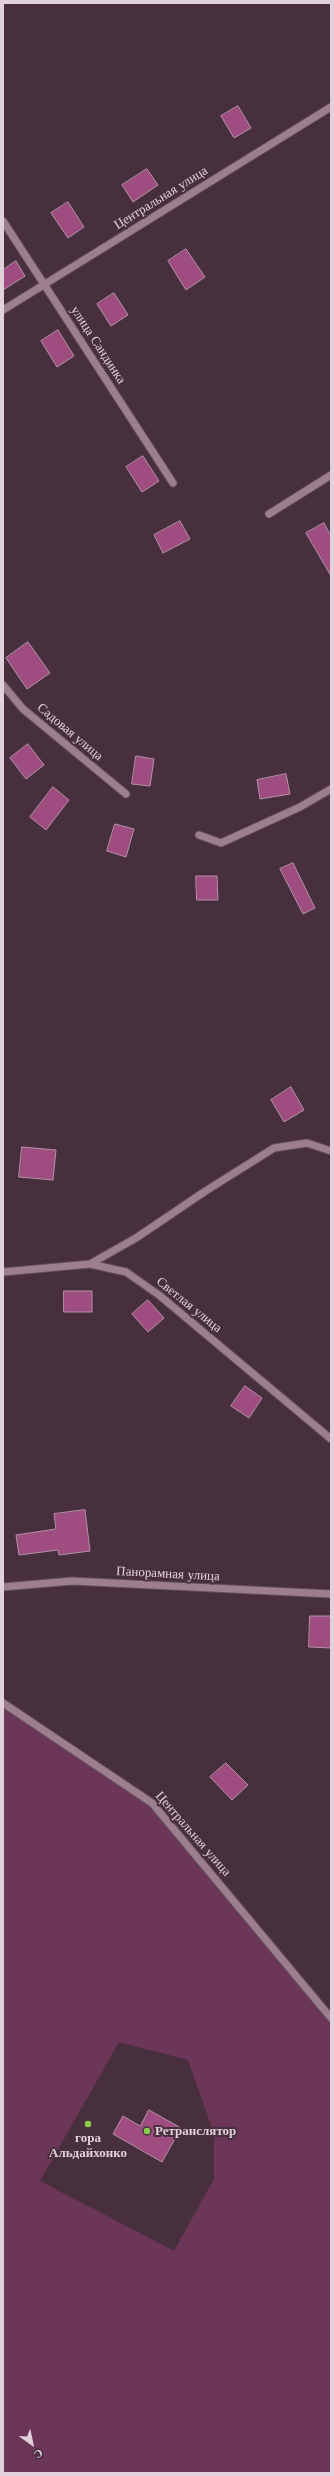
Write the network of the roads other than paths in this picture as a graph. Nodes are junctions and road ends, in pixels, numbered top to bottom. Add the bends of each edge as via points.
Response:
1 (331, 107) edge
2 (3, 221) edge
3 (44, 285) junction
4 (3, 310) edge
5 (331, 475) edge
6 (173, 483) dead end
7 (269, 514) dead end
8 (3, 685) edge
9 (331, 789) edge
10 (126, 794) dead end
11 (199, 835) dead end
12 (331, 1151) edge
13 (90, 1264) junction
14 (3, 1272) edge
15 (331, 1439) edge
16 (3, 1587) edge
17 (331, 1594) edge
18 (3, 1703) edge
19 (331, 2018) edge

1 - 3 street, Центральная улица
2 - 3 street, улица Сандинка
3 - 4 street, Центральная улица
3 - 6 street, улица Сандинка
5 - 7 street
8 - 10 street, Садовая улица via 23,709
9 - 11 street via 300,807 222,843
12 - 13 street via 307,1143 274,1148 136,1238
13 - 14 street, Светлая улица
13 - 15 street, Светлая улица via 126,1272 159,1295
16 - 17 street, Панорамная улица via 72,1581
18 - 19 street, Центральная улица via 152,1803

